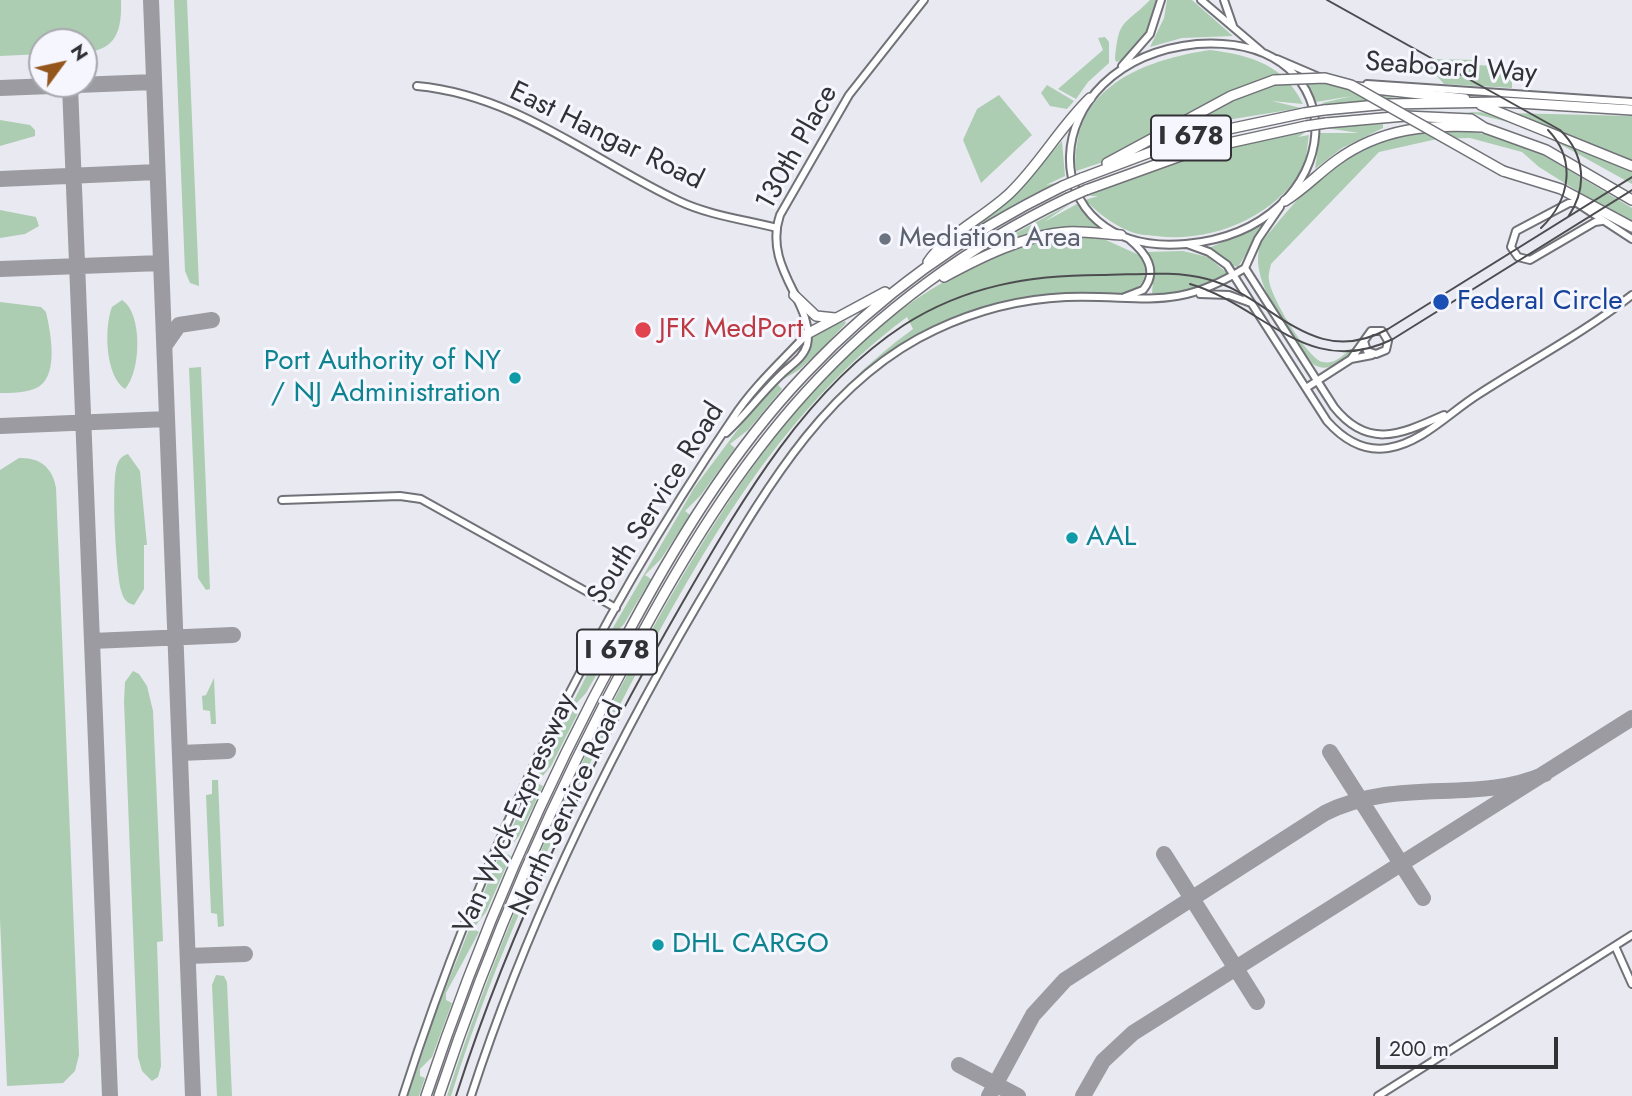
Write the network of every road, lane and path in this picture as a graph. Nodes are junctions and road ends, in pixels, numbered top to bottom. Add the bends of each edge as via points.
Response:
1 (924, 0) edge
2 (1161, 0) edge
3 (1224, 0) edge
4 (1202, 1) edge
5 (1236, 30) junction
6 (1269, 57) junction
7 (1118, 72) junction
8 (1329, 80) junction
9 (417, 86) dead end
10 (1090, 98) junction
11 (1502, 102) junction
12 (1632, 103) edge
13 (1479, 104) junction
14 (1632, 110) edge
15 (1485, 128) junction
16 (1632, 166) edge
17 (1097, 171) junction
18 (1632, 200) edge
19 (1283, 203) junction
20 (1602, 221) junction
21 (1632, 227) edge
22 (777, 228) junction
23 (1123, 235) junction
24 (1632, 239) edge
25 (1186, 244) junction
26 (1245, 268) junction
27 (923, 269) junction
28 (1234, 275) junction
29 (914, 276) junction
30 (912, 294) junction
31 (1191, 294) junction
32 (794, 295) junction
33 (1632, 295) edge
34 (1109, 299) junction
35 (1632, 301) edge
36 (1253, 304) junction
37 (1615, 308) junction
38 (841, 318) junction
39 (807, 334) junction
40 (1364, 341) junction
41 (1374, 354) junction
42 (1351, 359) junction
43 (1317, 380) junction
44 (1306, 388) junction
45 (1450, 412) junction
46 (282, 500) dead end
47 (616, 607) junction
48 (1632, 935) edge
49 (1615, 946) junction
50 (1632, 984) edge
51 (402, 1096) edge
52 (426, 1096) edge
53 (439, 1096) edge
54 (471, 1096) edge
55 (1378, 1096) edge

1 - 22 street, 130th Place via 842,105 785,205
2 - 7 street via 1150,34
3 - 5 street
4 - 5 street
5 - 6 street
6 - 7 street via 1235,45 1192,45 1153,55
6 - 8 street, Seaboard Way
6 - 19 street via 1300,84 1316,125 1310,164
7 - 10 street
8 - 11 highway via 1360,88
8 - 12 street, Seaboard Way
9 - 22 street, East Hangar Road via 463,94 531,119 682,203
10 - 23 street via 1070,139 1072,177 1093,215
10 - 27 highway via 1024,178 995,207 934,253
11 - 13 highway, Van Wyck Expressway / I 678
11 - 14 highway, Van Wyck Expressway / I 678
13 - 16 highway
13 - 17 highway, Van Wyck Expressway / I 678, bridge via 1388,104 1304,113 1191,137
15 - 18 highway, Van Wyck Expressway / I 678 via 1546,150
15 - 19 highway via 1429,126 1378,137 1343,156
15 - 30 highway, Van Wyck Expressway / I 678, bridge via 1471,119 1438,116 1326,123 1196,150 1068,198 985,244
17 - 21 highway, bridge via 1118,155 1231,96 1274,80 1318,77 1351,85 1503,171 1561,189
17 - 27 highway, Van Wyck Expressway / I 678, bridge via 998,220
19 - 25 street via 1234,232
19 - 26 street
20 - 20 street via 1530,260 1514,253 1511,241 1516,231 1569,203 1577,203
20 - 24 street
22 - 32 street, 130th Place via 777,254
23 - 25 street via 1152,243
23 - 30 highway via 1068,232 1030,240
23 - 34 street via 1146,256 1150,277 1138,293
25 - 28 street via 1218,258
26 - 28 street, North Service Road
26 - 43 street
27 - 29 highway, Van Wyck Expressway / I 678
28 - 31 street, North Service Road
28 - 36 street
29 - 38 highway
29 - 52 highway, Van Wyck Expressway / I 678 via 846,333 784,396 722,475 669,560 535,816 475,959
30 - 53 highway, Van Wyck Expressway / I 678 via 845,352 783,417 730,487 671,582 602,708 544,828 488,961
31 - 34 street, North Service Road
31 - 36 street via 1229,295
32 - 38 highway via 819,317
32 - 39 street, 130th Place
33 - 37 street
34 - 54 street, North Service Road via 1027,302 973,315 925,335 868,375 790,457 673,646 599,785 527,945
35 - 37 street
36 - 44 street
37 - 45 street
38 - 39 highway
39 - 47 street, South Service Road via 733,418
40 - 41 street
40 - 41 street via 1374,330 1386,336 1387,348
40 - 42 street
41 - 42 street
42 - 43 street
43 - 44 street
43 - 45 street via 1341,415 1369,432 1404,433
44 - 45 street via 1331,425 1366,448 1409,442
46 - 47 street via 421,499
47 - 51 street, South Service Road via 504,831 448,966
48 - 49 street
49 - 50 street
49 - 55 street

